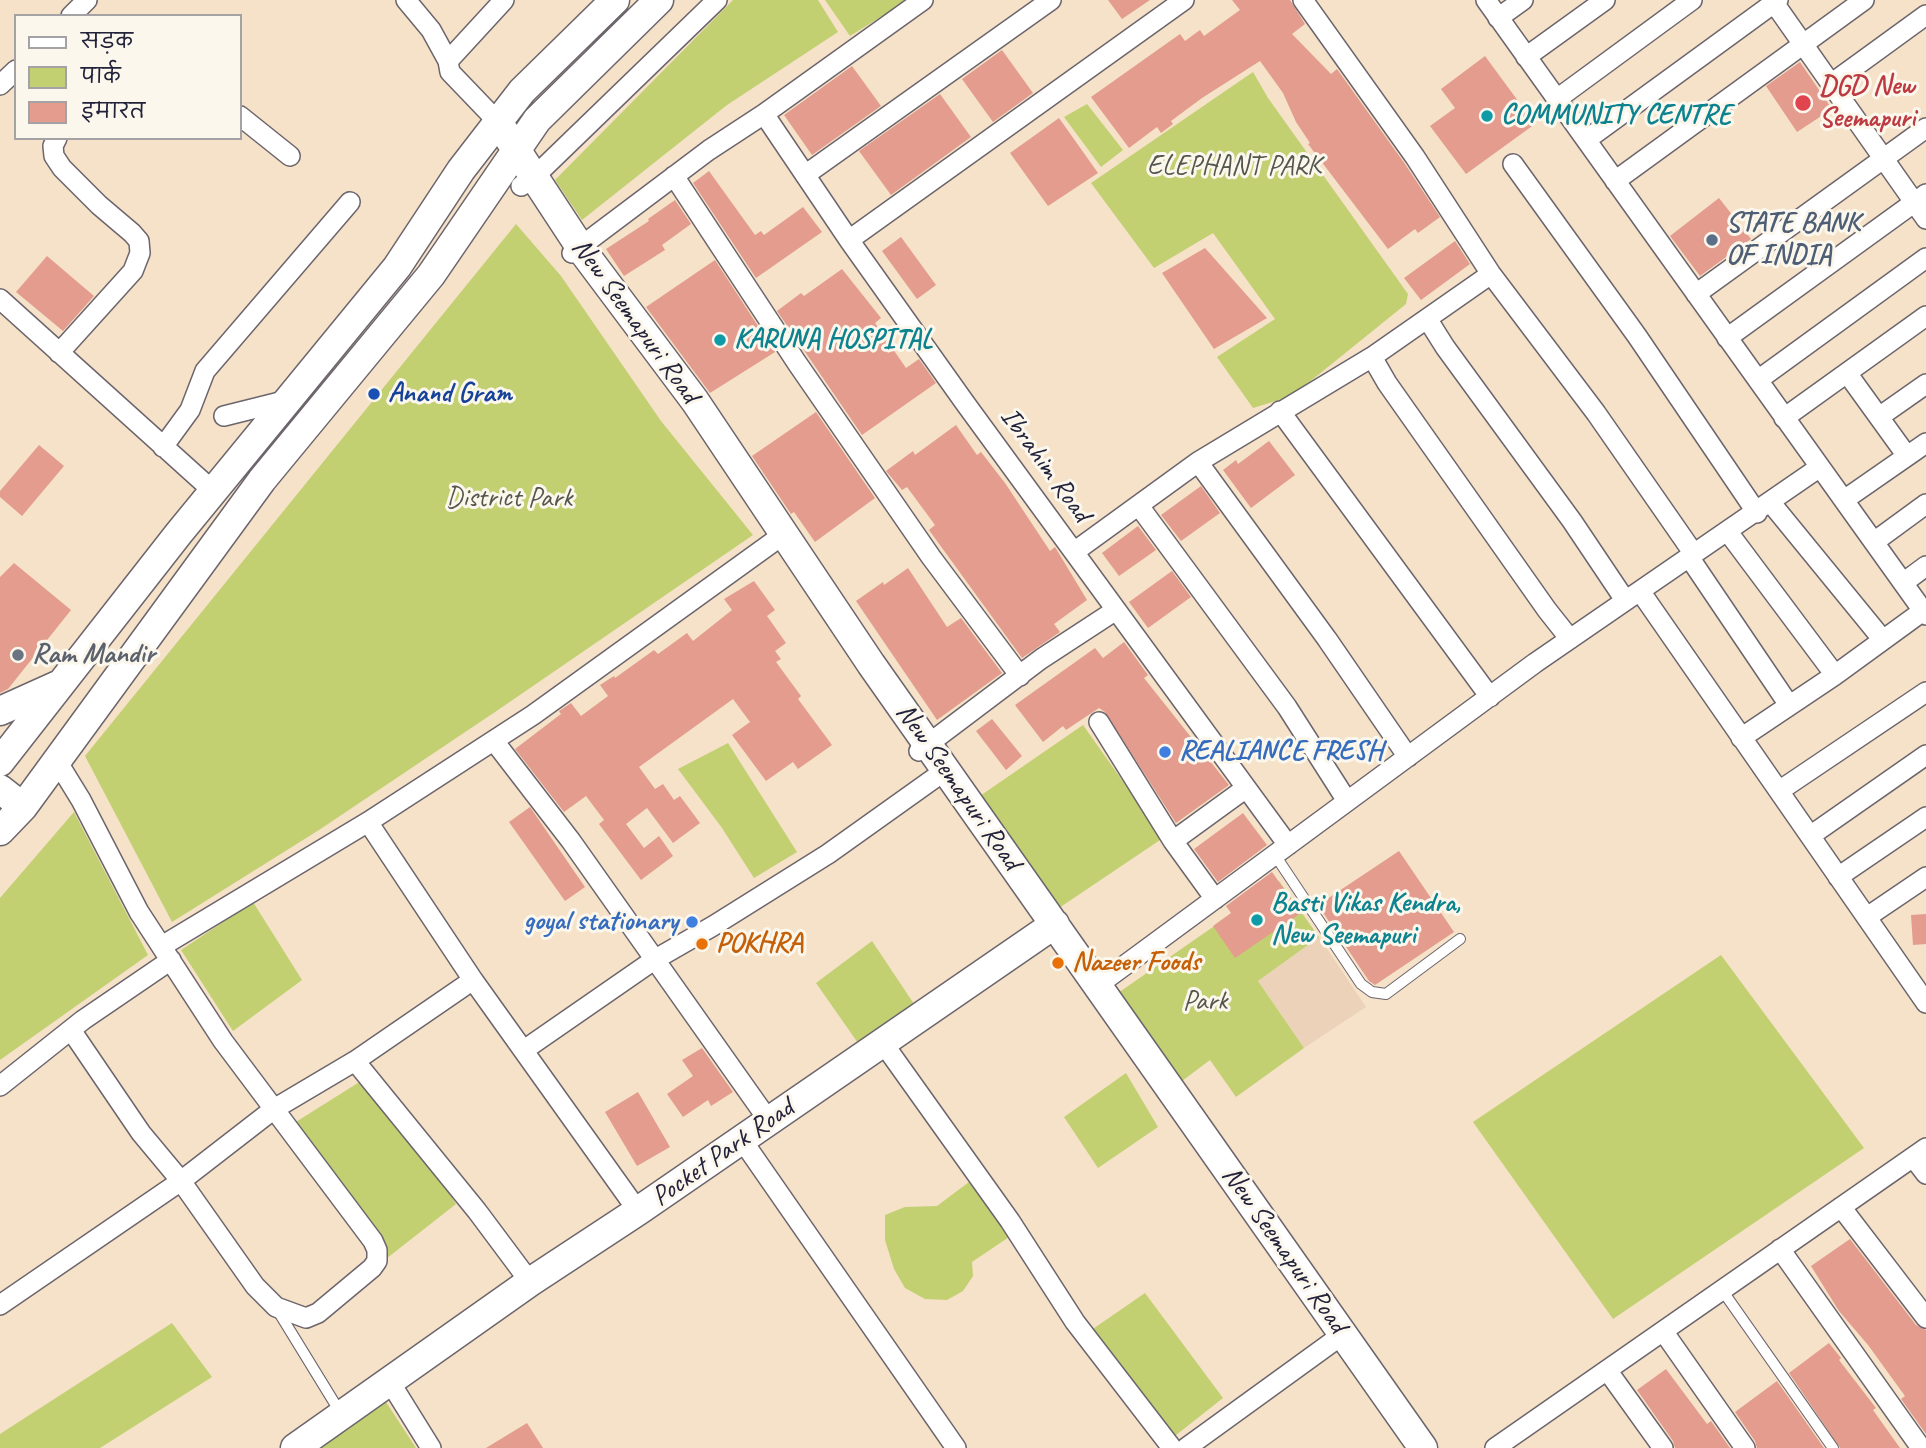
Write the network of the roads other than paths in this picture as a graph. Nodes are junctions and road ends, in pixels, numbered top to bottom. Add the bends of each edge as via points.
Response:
1 (87, 0) edge
2 (406, 0) edge
3 (504, 0) edge
4 (615, 0) edge
5 (659, 0) edge
6 (717, 0) edge
7 (1051, 0) edge
8 (1184, 0) edge
9 (1303, 0) edge
10 (1486, 0) edge
11 (1523, 0) edge
12 (1605, 0) edge
13 (1692, 0) edge
14 (1864, 0) edge
15 (919, 1) edge
16 (1775, 1) edge
17 (73, 14) edge
18 (1926, 15) edge
19 (1499, 18) junction
20 (1803, 44) junction
21 (1526, 57) junction
22 (448, 61) junction
23 (14, 72) edge
24 (1831, 84) junction
25 (0, 85) edge
26 (1557, 99) junction
27 (764, 114) junction
28 (242, 118) edge
29 (1926, 128) edge
30 (492, 130) junction
31 (56, 140) edge
32 (1586, 140) junction
33 (290, 156) dead end
34 (1884, 159) junction
35 (1513, 164) dead end
36 (519, 170) junction
37 (805, 175) junction
38 (674, 176) junction
39 (1615, 180) junction
40 (1920, 198) edge
41 (350, 202) dead end
42 (1926, 219) edge
43 (849, 240) junction
44 (575, 251) junction
45 (1926, 258) edge
46 (1491, 274) junction
47 (1696, 294) junction
48 (0, 299) edge
49 (1926, 316) edge
50 (1428, 320) junction
51 (1727, 338) junction
52 (59, 353) junction
53 (1372, 357) junction
54 (1847, 373) junction
55 (1758, 380) junction
56 (1926, 384) edge
57 (288, 400) junction
58 (1280, 411) junction
59 (224, 416) dead end
60 (1879, 417) junction
61 (1784, 418) junction
62 (1926, 443) edge
63 (163, 447) junction
64 (1907, 456) junction
65 (1198, 462) junction
66 (1820, 467) junction
67 (213, 491) junction
68 (1844, 500) junction
69 (1926, 504) edge
70 (1139, 506) junction
71 (1764, 508) junction
72 (1728, 532) junction
73 (778, 538) junction
74 (1874, 542) junction
75 (1074, 552) junction
76 (1691, 556) junction
77 (1926, 566) edge
78 (1903, 583) junction
79 (1632, 595) junction
80 (1116, 610) junction
81 (1925, 613) edge
82 (1570, 639) junction
83 (1883, 640) junction
84 (1020, 676) junction
85 (1835, 676) junction
86 (64, 681) junction
87 (1926, 692) edge
88 (1490, 697) junction
89 (1789, 705) junction
90 (0, 710) edge
91 (1100, 722) dead end
92 (1741, 738) junction
93 (494, 741) junction
94 (923, 748) junction
95 (4, 750) edge
96 (1926, 755) edge
97 (1408, 757) junction
98 (53, 766) junction
99 (936, 777) junction
100 (1246, 788) junction
101 (0, 789) edge
102 (1779, 791) junction
103 (1347, 802) junction
104 (23, 807) junction
105 (1926, 817) edge
106 (368, 822) junction
107 (0, 831) edge
108 (1810, 836) junction
109 (1173, 841) junction
110 (1281, 850) junction
111 (1838, 877) junction
112 (1926, 877) edge
113 (1214, 899) junction
114 (1867, 918) junction
115 (1050, 927) junction
116 (1460, 939) dead end
117 (166, 953) junction
118 (654, 960) junction
119 (473, 980) junction
120 (1098, 985) junction
121 (1925, 1001) edge
122 (71, 1030) junction
123 (883, 1043) junction
124 (524, 1050) junction
125 (355, 1061) junction
126 (0, 1086) edge
127 (274, 1109) junction
128 (769, 1121) junction
129 (742, 1140) junction
130 (1920, 1152) edge
131 (1926, 1174) edge
132 (181, 1181) junction
133 (1841, 1207) junction
134 (638, 1211) junction
135 (1780, 1250) junction
136 (530, 1282) junction
137 (1722, 1290) junction
138 (0, 1305) edge
139 (276, 1307) junction
140 (1926, 1318) edge
141 (1662, 1331) junction
142 (1335, 1340) junction
143 (1607, 1370) junction
144 (390, 1382) junction
145 (342, 1415) junction
146 (295, 1448) edge
147 (431, 1448) edge
148 (956, 1448) edge
149 (1172, 1448) edge
150 (1186, 1448) edge
151 (1411, 1448) edge
152 (1423, 1448) edge
153 (1495, 1448) edge
154 (1662, 1448) edge
155 (1745, 1448) edge
156 (1833, 1448) edge
157 (1921, 1448) edge

1 - 17 street
2 - 22 street via 432,30
3 - 22 street
4 - 30 main road via 522,91
5 - 36 main road via 537,120
6 - 36 street
7 - 37 street
8 - 43 street
9 - 46 street via 1415,157
10 - 19 street
11 - 19 street
12 - 21 street
13 - 26 street
14 - 20 street
15 - 27 street
16 - 20 street
16 - 32 street
18 - 24 street
19 - 21 street
20 - 24 street
20 - 39 street
21 - 26 street
22 - 30 street via 450,72
23 - 25 street
24 - 34 street
26 - 32 street
27 - 37 street, Ibrahim Road
27 - 38 street
28 - 33 street
29 - 34 street
30 - 36 main road, New Seemapuri Road
30 - 57 main road via 397,267
31 - 52 street via 54,156 62,168 132,233 139,241 140,253 133,271
32 - 39 street
34 - 40 street
34 - 47 street
35 - 71 street
36 - 44 main road, New Seemapuri Road
36 - 98 main road via 262,480
37 - 43 street, Ibrahim Road
38 - 44 street
38 - 84 street via 797,363
39 - 47 street
40 - 42 street
40 - 51 street
41 - 63 street via 205,371 190,410
43 - 75 street, Ibrahim Road
44 - 73 main road, New Seemapuri Road
45 - 55 street
46 - 50 street
46 - 76 street via 1596,414
47 - 51 street
48 - 52 street
49 - 54 street
50 - 53 street
50 - 79 street via 1572,521
51 - 55 street
52 - 63 street
53 - 58 street
53 - 82 street
54 - 60 street
54 - 61 street
55 - 61 street
56 - 60 street
57 - 59 street
57 - 67 main road
58 - 65 street
58 - 88 street
60 - 64 street
61 - 66 street
62 - 64 street
63 - 67 street
64 - 68 street
65 - 70 street
65 - 97 street
66 - 68 street
66 - 71 street
67 - 86 main road
68 - 74 street
69 - 74 street
70 - 75 street
70 - 103 street via 1287,707
71 - 72 street
71 - 83 street
72 - 76 street
72 - 85 street
73 - 93 street
73 - 94 main road, New Seemapuri Road
74 - 78 street
75 - 80 street, Ibrahim Road
76 - 79 street
76 - 89 street
77 - 78 street
78 - 81 street
79 - 82 street
79 - 92 street
80 - 84 street
80 - 100 street, Ibrahim Road
81 - 83 street
82 - 88 street
83 - 85 street
84 - 94 street
85 - 89 street
86 - 90 main road
86 - 95 main road
87 - 102 street
88 - 97 street
89 - 92 street
91 - 109 street
92 - 102 street
93 - 106 street
93 - 118 street
94 - 99 main road, New Seemapuri Road
94 - 115 main road, New Seemapuri Road
95 - 98 main road
96 - 108 street
97 - 103 street
98 - 104 main road
98 - 117 street via 81,800 139,912
99 - 115 main road, New Seemapuri Road
99 - 118 street via 828,854
100 - 109 street
100 - 110 street, Ibrahim Road
101 - 104 main road
102 - 108 street
103 - 110 street
104 - 107 main road
105 - 111 street
106 - 117 street
106 - 119 street
108 - 111 street
109 - 113 street
110 - 113 street
110 - 116 lane via 1361,984 1371,992 1386,994
111 - 114 street
112 - 114 street
113 - 120 street
114 - 121 street
115 - 120 main road, New Seemapuri Road
115 - 123 main road, Pocket Park Road
115 - 142 main road, New Seemapuri Road
117 - 122 street
117 - 127 street
118 - 124 street
118 - 128 street
119 - 124 street
119 - 125 street
120 - 152 main road, New Seemapuri Road
122 - 126 street
122 - 132 street via 141,1133
123 - 128 main road, Pocket Park Road
123 - 149 street via 1010,1221 1074,1322
124 - 134 street
125 - 127 street
125 - 136 street
127 - 132 street
127 - 139 street via 377,1250 372,1268 318,1313 306,1318
128 - 129 main road, Pocket Park Road
129 - 134 main road, Pocket Park Road
129 - 148 street
130 - 131 street
130 - 133 street
132 - 138 street
132 - 139 street via 255,1286
133 - 135 street
133 - 140 street
134 - 136 main road, Pocket Park Road
135 - 137 street
135 - 157 street
136 - 144 main road, Pocket Park Road
137 - 141 street
137 - 156 lane
139 - 145 lane
141 - 143 street
141 - 155 street
142 - 150 street
142 - 151 main road, New Seemapuri Road
143 - 153 street
143 - 154 street
144 - 145 main road, Pocket Park Road
144 - 147 street
145 - 146 main road, Pocket Park Road

